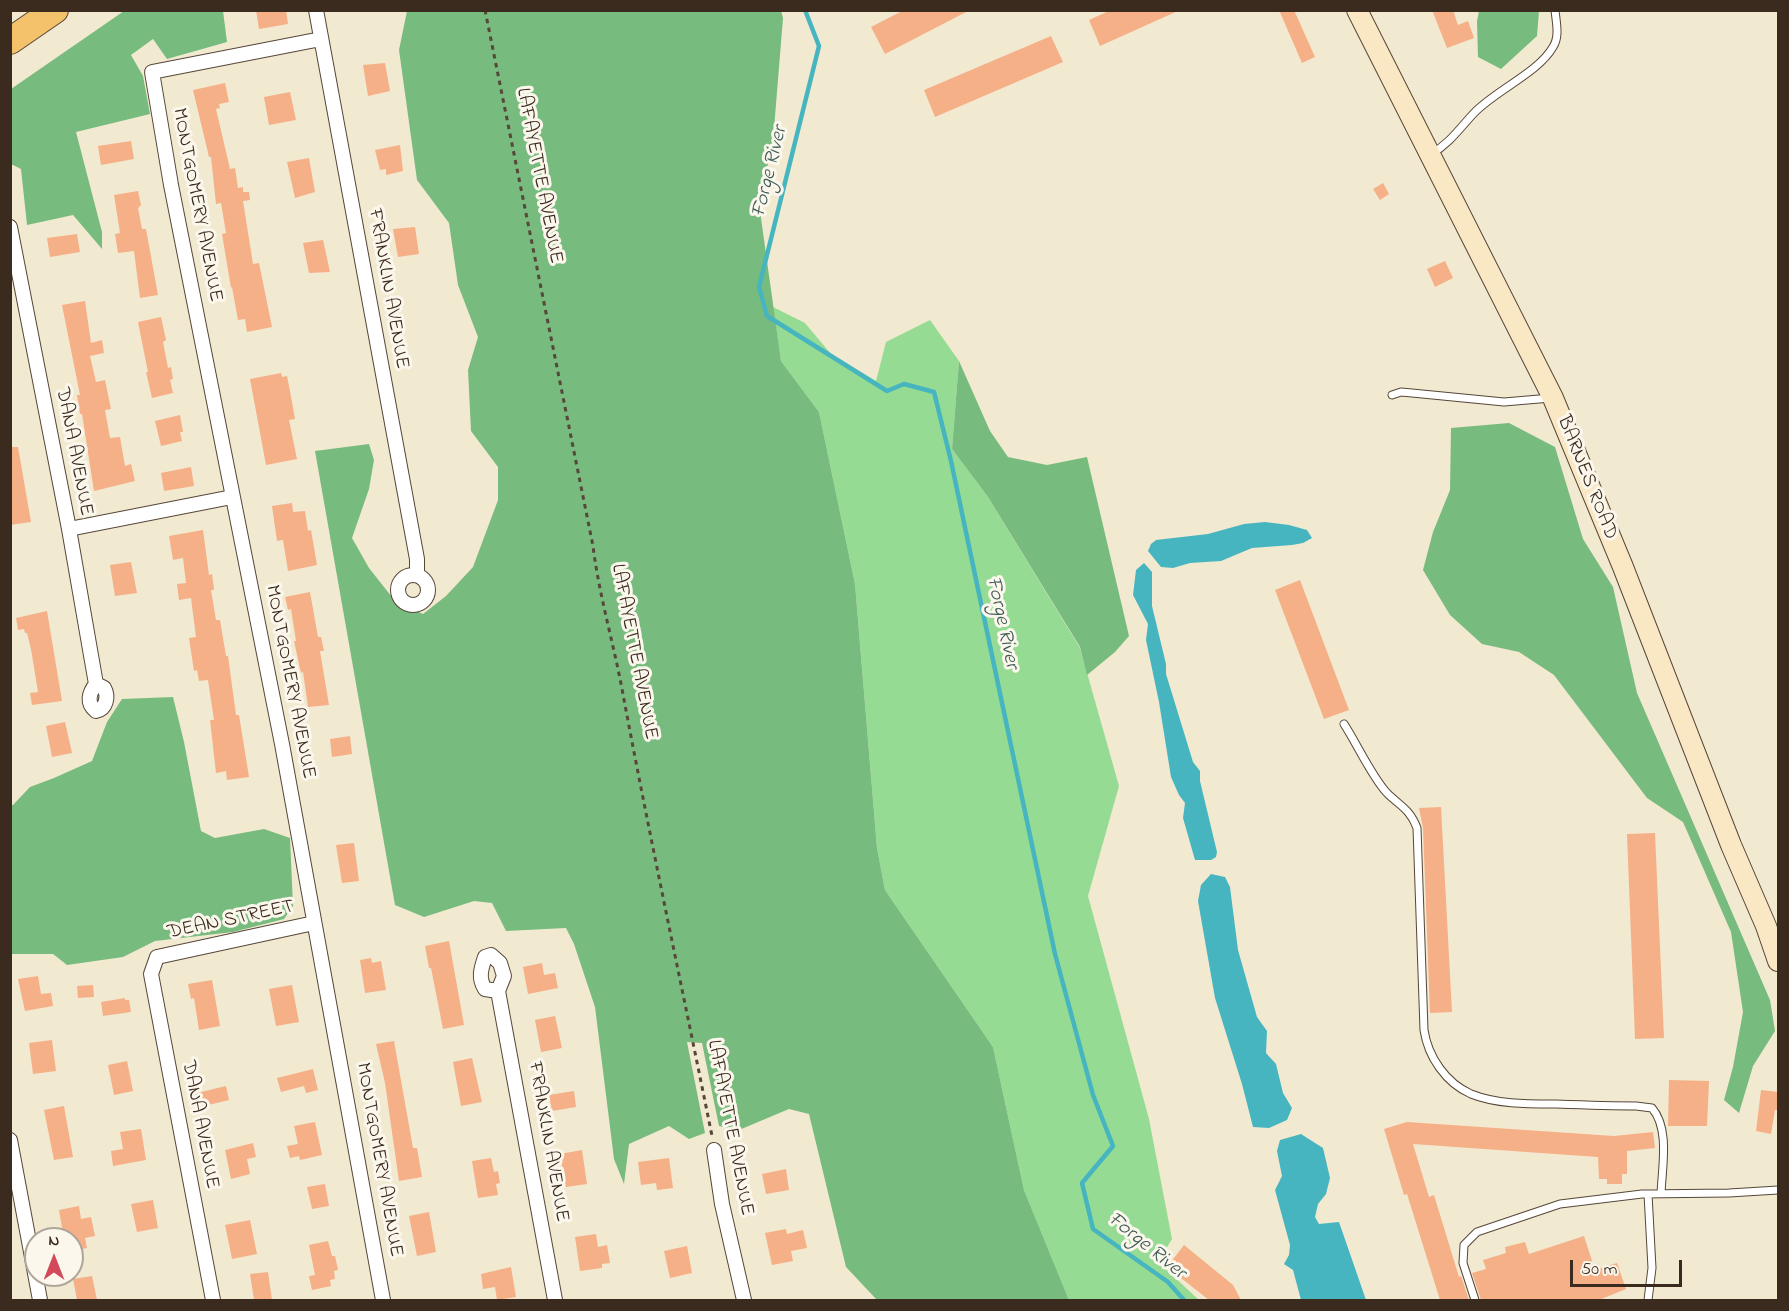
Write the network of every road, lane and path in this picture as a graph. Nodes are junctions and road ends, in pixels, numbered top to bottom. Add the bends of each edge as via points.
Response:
1 (55, 10) edge
2 (316, 10) edge
3 (486, 10) edge
4 (1357, 10) edge
5 (1555, 10) edge
6 (321, 39) junction
7 (10, 41) edge
8 (1430, 155) junction
9 (10, 227) edge
10 (1392, 395) dead end
11 (1553, 398) junction
12 (232, 497) junction
13 (69, 529) junction
14 (417, 575) dead end
15 (96, 684) dead end
16 (1344, 724) dead end
17 (314, 924) junction
18 (157, 957) joint
19 (1779, 962) edge
20 (498, 991) dead end
21 (10, 1140) edge
22 (714, 1150) joint
23 (1779, 1190) edge
24 (1648, 1194) junction
25 (1661, 1194) junction
26 (40, 1300) edge
27 (213, 1300) edge
28 (383, 1300) edge
29 (555, 1300) edge
30 (744, 1300) edge
31 (1475, 1300) edge
32 (1648, 1300) edge

1 - 7 highway
2 - 6 street, FRANKLIN AVENUE
3 - 22 path, LAFAYETTE AVENUE
4 - 8 street, BARNES ROAD
5 - 8 lane via 1557,39 1543,59 1476,111 1444,147
6 - 12 street, MONTGOMERY AVENUE via 152,72
6 - 14 street, FRANKLIN AVENUE
8 - 11 street, BARNES ROAD
9 - 13 street, DANA AVENUE
10 - 11 lane via 1401,392 1504,402
11 - 19 street, BARNES ROAD
12 - 13 street
12 - 17 street, MONTGOMERY AVENUE
13 - 15 street, DANA AVENUE
16 - 25 lane via 1379,781 1412,816 1417,828 1424,1030 1431,1057 1457,1086 1486,1098 1534,1104 1652,1108 1662,1129
17 - 18 street, DEAN STREET
17 - 28 street, MONTGOMERY AVENUE
18 - 27 street, DANA AVENUE via 151,975
20 - 29 street, FRANKLIN AVENUE
21 - 26 street
22 - 30 street, LAFAYETTE AVENUE
23 - 25 lane
24 - 25 lane
24 - 31 lane via 1560,1204 1477,1232 1464,1245 1463,1263
24 - 32 lane via 1652,1268

